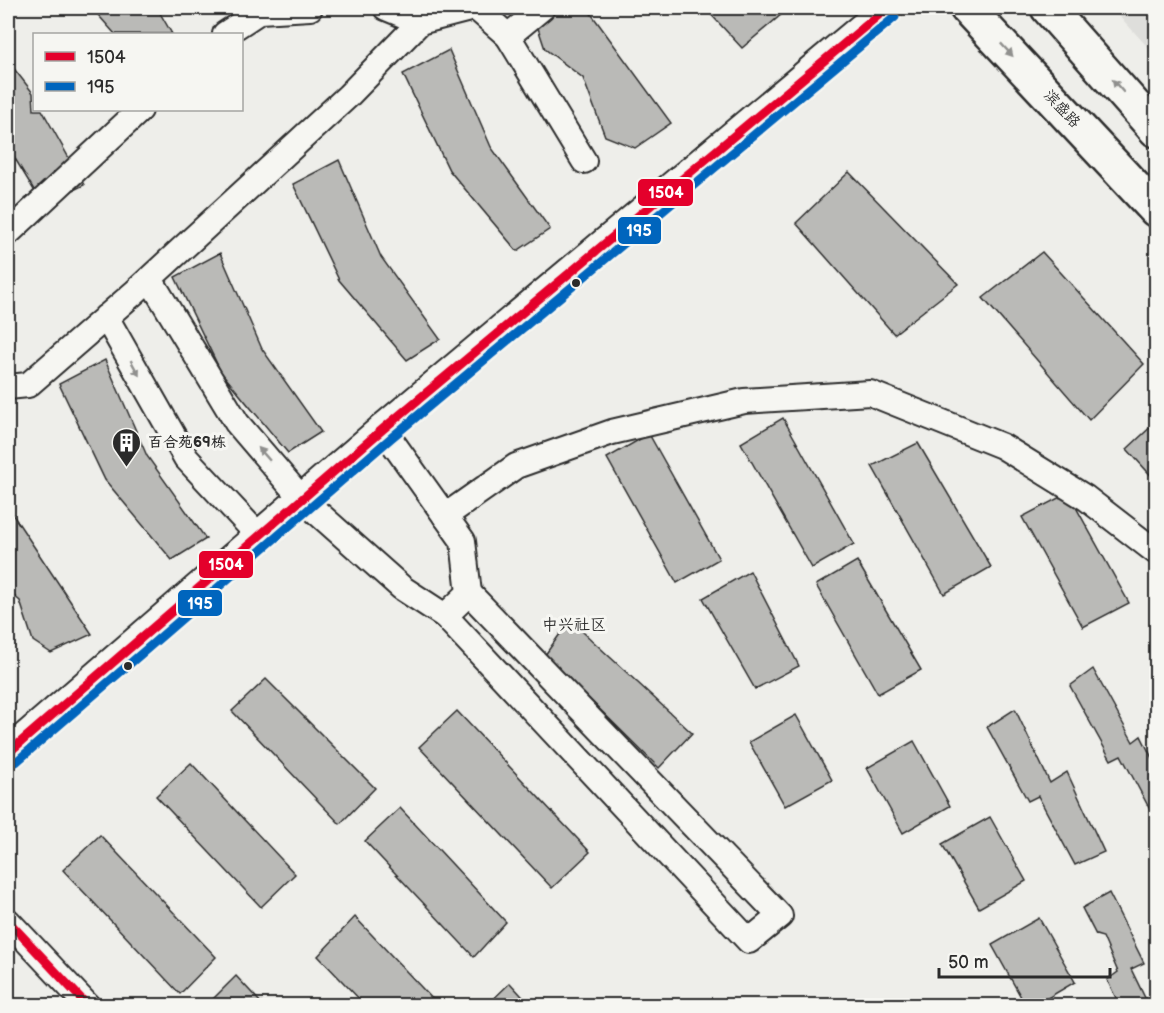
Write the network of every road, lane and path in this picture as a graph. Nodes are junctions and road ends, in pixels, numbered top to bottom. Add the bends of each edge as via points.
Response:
1 (310, 8) edge
2 (386, 8) edge
3 (475, 8) edge
4 (542, 8) edge
5 (887, 8) edge
6 (967, 8) edge
7 (1048, 8) edge
8 (420, 22) junction
9 (227, 33) edge
10 (508, 36) junction
11 (139, 111) edge
12 (1156, 130) edge
13 (584, 161) dead end
14 (1156, 210) edge
15 (8, 232) edge
16 (150, 279) junction
17 (106, 316) junction
18 (8, 387) edge
19 (382, 429) junction
20 (302, 499) junction
21 (445, 516) junction
22 (259, 536) junction
23 (1156, 552) edge
24 (469, 593) junction
25 (445, 616) junction
26 (8, 753) edge
27 (8, 921) edge
28 (88, 1005) edge

1 - 9 street via 260,11
2 - 8 street
3 - 8 street
3 - 10 street
4 - 10 street
5 - 19 street
6 -> 14 main road, 滨盛路
12 -> 7 main road
8 - 16 street via 348,96
10 - 13 street
11 - 15 street
16 - 17 street
20 -> 16 street via 237,423
17 - 18 street via 28,385
17 -> 22 street via 186,458
19 - 20 street
19 - 21 street
20 - 22 street
20 - 25 street via 402,588
21 - 23 street via 516,466 612,432 744,401 870,393 1002,446 1086,498
21 - 24 street via 463,541
22 - 26 street
24 - 25 street
24 - 25 street via 780,916 749,941
27 - 28 street

